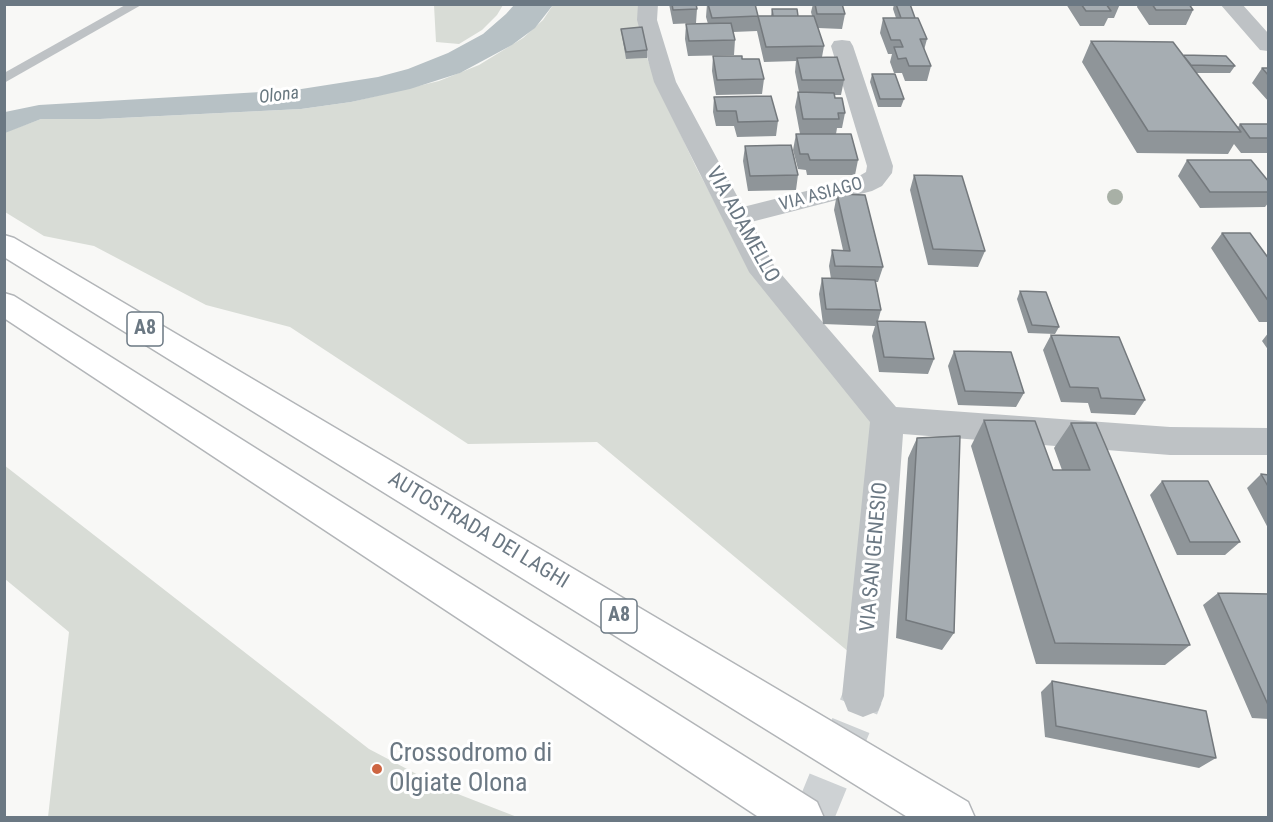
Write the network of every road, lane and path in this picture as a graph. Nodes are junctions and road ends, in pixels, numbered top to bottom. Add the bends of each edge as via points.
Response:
1 (137, 4) edge
2 (648, 4) edge
3 (1230, 4) edge
4 (1269, 45) edge
5 (842, 46) dead end
6 (4, 79) edge
7 (735, 218) junction
8 (4, 244) edge
9 (4, 303) edge
10 (886, 419) junction
11 (1269, 442) edge
12 (863, 696) tunnel mouth
13 (801, 818) edge
14 (952, 818) edge

1 - 6 lane
2 - 7 street, VIA ADAMELLO via 647,20 665,82
3 - 4 street
5 - 7 street, VIA ASIAGO via 879,173 863,185
7 - 10 street, VIA ADAMELLO via 763,272
8 - 14 highway, AUTOSTRADA DEI LAGHI / A8
9 - 13 highway, A8
10 - 11 street via 1170,441
10 - 12 street, VIA SAN GENESIO

